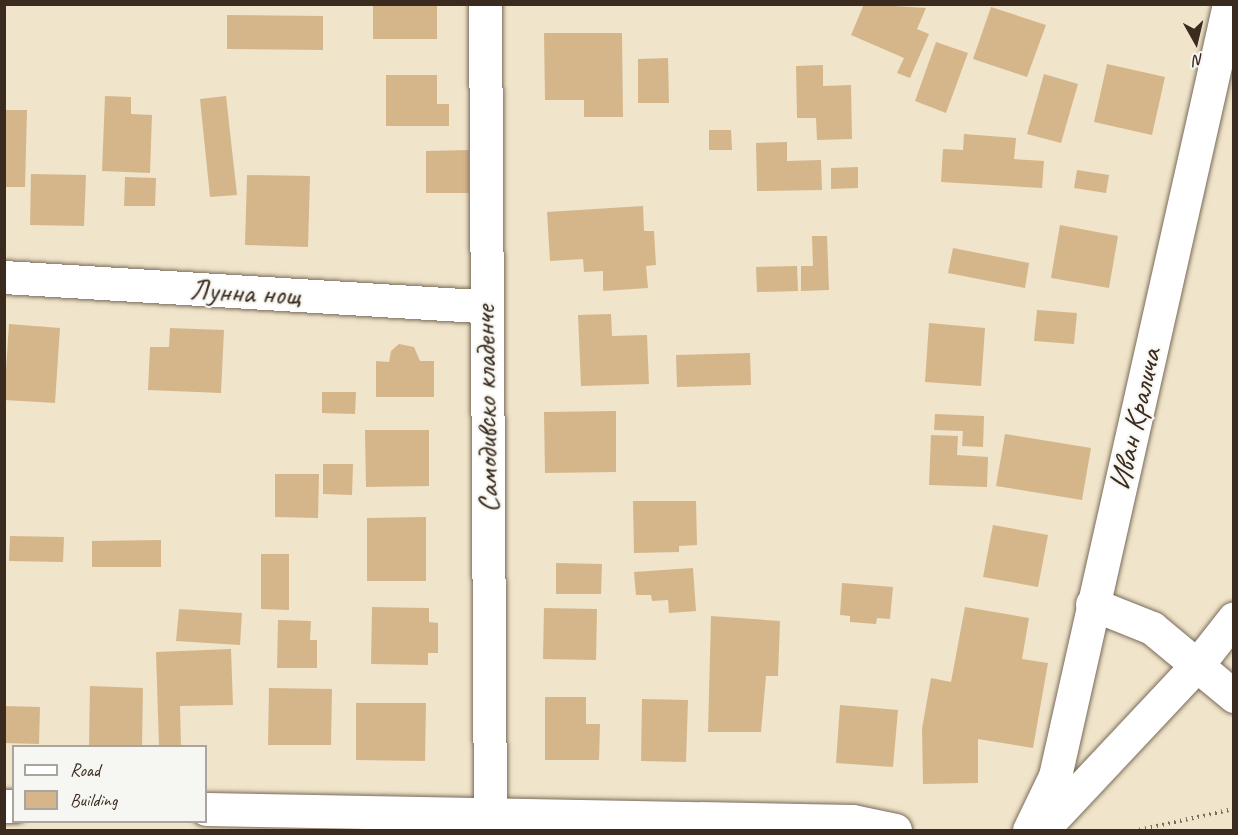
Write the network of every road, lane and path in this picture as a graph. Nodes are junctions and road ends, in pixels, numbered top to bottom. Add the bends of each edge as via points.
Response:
1 (485, 4) edge
2 (1229, 4) edge
3 (4, 277) edge
4 (485, 306) junction
5 (1092, 604) junction
6 (1233, 618) edge
7 (1198, 664) junction
8 (1233, 696) edge
9 (207, 809) edge
10 (1233, 809) edge
11 (490, 814) junction
12 (895, 831) edge
13 (1029, 831) edge
14 (1042, 831) edge
15 (1139, 831) edge

1 - 4 street, Самодивско кладенче
2 - 5 street, Иван Кралича
3 - 4 street, Лунна нощ
4 - 11 street, Самодивско кладенче
5 - 7 street via 1152,628
5 - 13 street, Иван Кралича via 1055,776
6 - 7 street
7 - 8 street
7 - 14 street
9 - 11 street
10 - 15 path
11 - 12 street via 852,821

